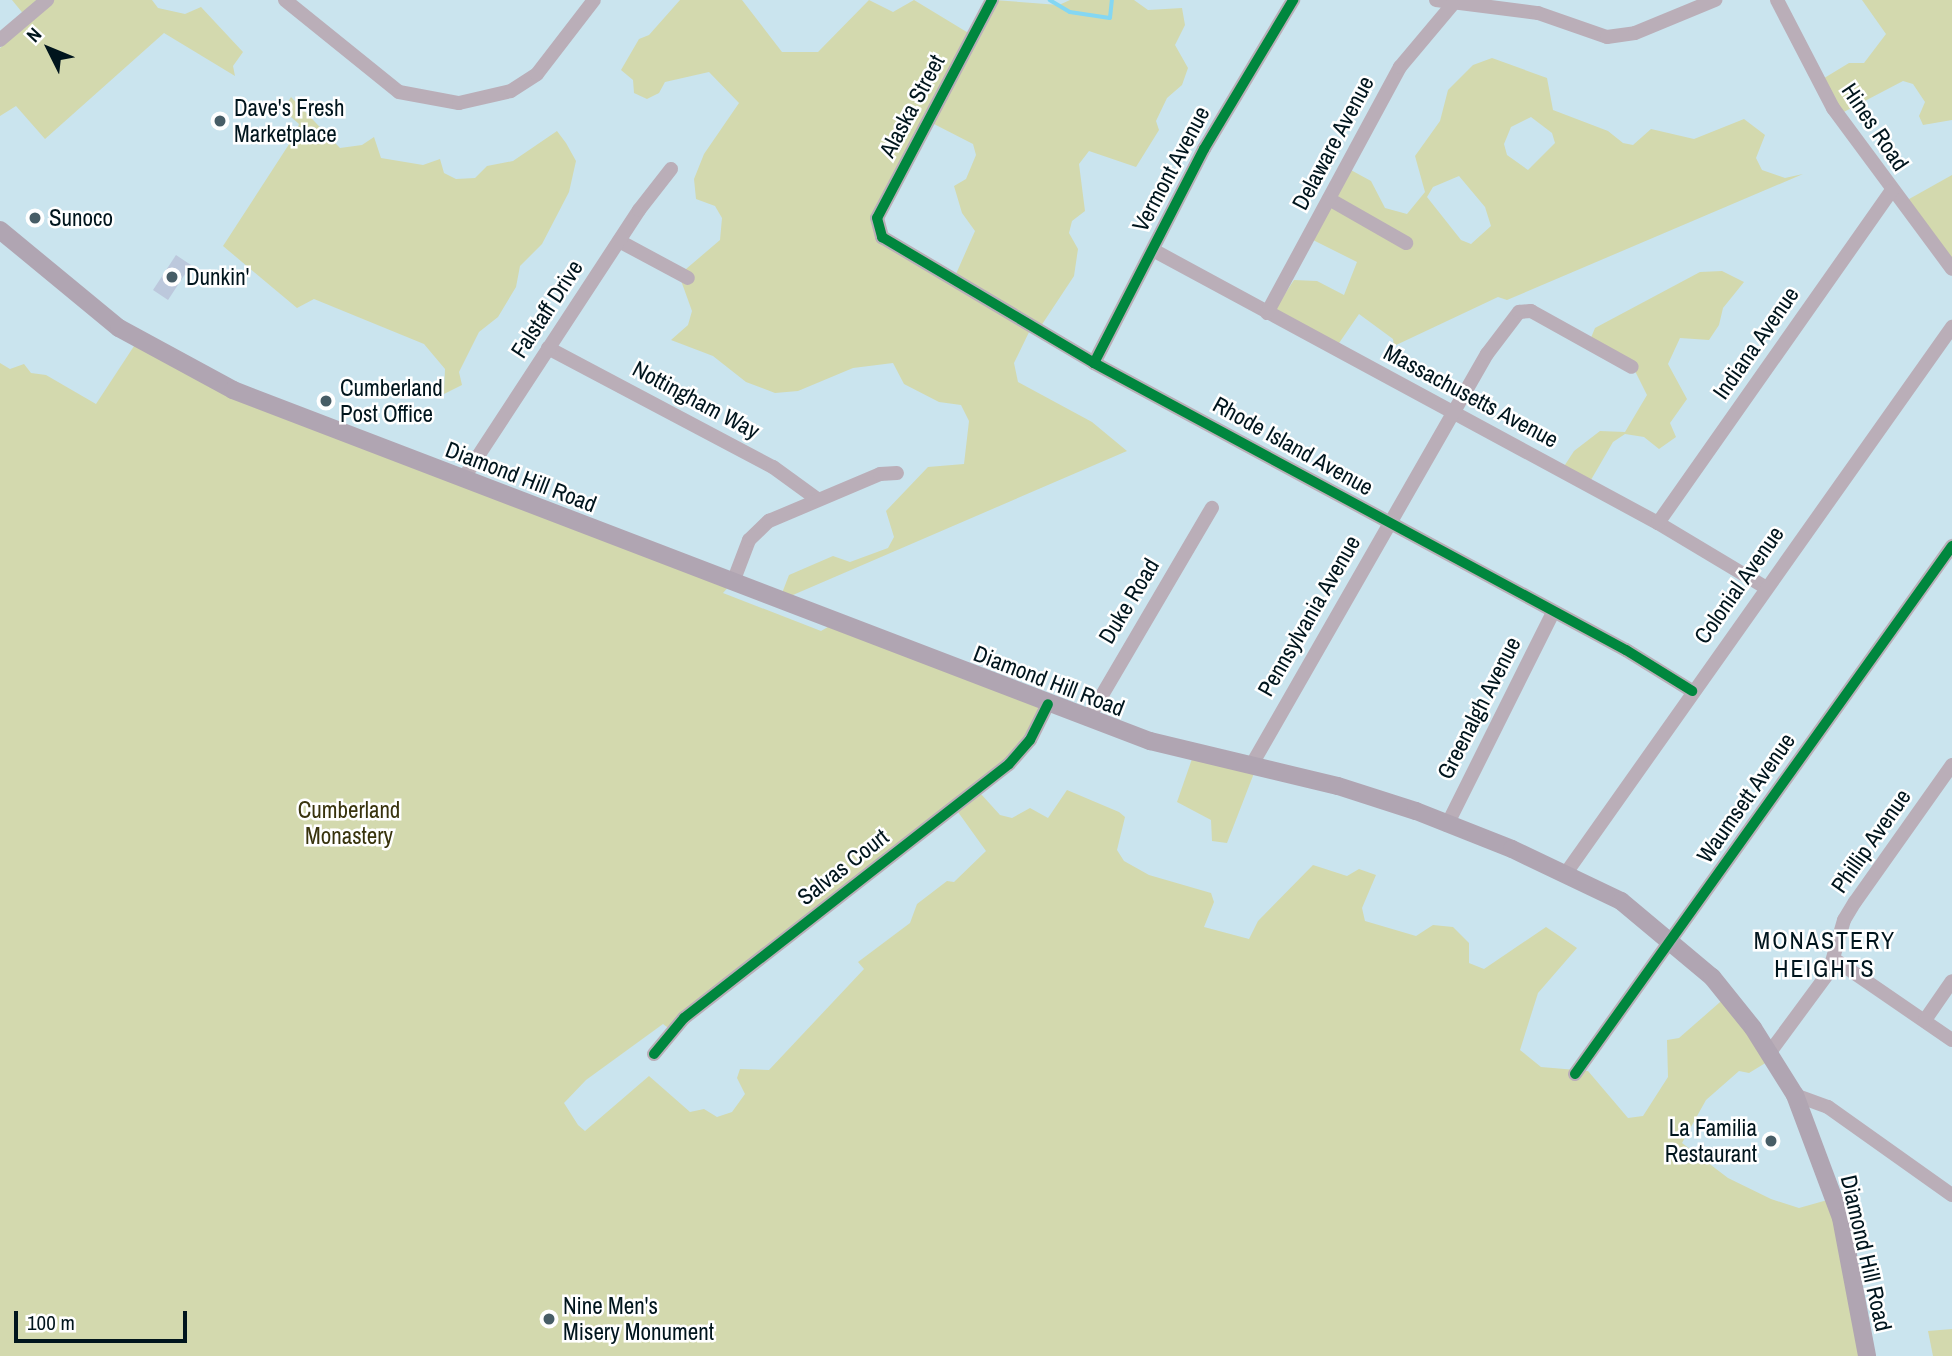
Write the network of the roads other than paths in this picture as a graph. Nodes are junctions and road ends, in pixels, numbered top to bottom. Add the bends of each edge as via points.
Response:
1 (47, 0) edge
2 (285, 0) edge
3 (992, 0) edge
4 (1293, 0) edge
5 (1436, 0) edge
6 (1715, 0) edge
7 (1777, 0) edge
8 (587, 3) edge
9 (1452, 5) junction
10 (0, 40) edge
11 (671, 169) dead end
12 (1892, 191) junction
13 (1329, 198) junction
14 (0, 230) edge
15 (878, 232) joint
16 (619, 241) junction
17 (1406, 243) dead end
18 (1153, 250) junction
19 (1952, 268) edge
20 (688, 278) dead end
21 (1267, 313) junction
22 (1952, 327) edge
23 (548, 348) junction
24 (1094, 363) junction
25 (1632, 367) dead end
26 (1454, 413) junction
27 (897, 474) dead end
28 (465, 477) junction
29 (817, 499) junction
30 (1212, 508) dead end
31 (1390, 522) junction
32 (1658, 523) junction
33 (1952, 546) edge
34 (733, 582) junction
35 (1765, 587) junction
36 (1553, 612) junction
37 (1692, 691) junction
38 (1048, 704) junction
39 (1088, 719) junction
40 (1952, 765) edge
41 (1251, 766) junction
42 (1447, 825) junction
43 (1566, 873) junction
44 (1671, 939) junction
45 (1834, 959) junction
46 (1952, 981) edge
47 (1925, 1020) junction
48 (1952, 1040) edge
49 (1770, 1052) junction
50 (654, 1054) dead end
51 (1575, 1074) dead end
52 (1795, 1095) junction
53 (1952, 1195) edge
54 (1867, 1356) edge

1 - 10 street
2 - 8 street via 383,82 419,100 442,103 479,101 524,83 559,49
3 - 15 street, Alaska Street via 877,218
4 - 18 street, Vermont Avenue via 1204,149
5 - 9 street
6 - 9 street via 1635,33 1607,37 1538,13
7 - 12 street, Hines Road via 1833,108
9 - 13 street, Delaware Avenue via 1400,67
11 - 16 street, Falstaff Drive
12 - 19 street, Hines Road
12 - 32 street, Indiana Avenue
13 - 17 street
13 - 21 street, Delaware Avenue
14 - 28 main road, Diamond Hill Road via 120,328 187,368
15 - 24 street, Rhode Island Avenue
16 - 20 street
16 - 23 street, Falstaff Drive
18 - 21 street, Massachusetts Avenue
18 - 24 street, Vermont Avenue
21 - 26 street, Massachusetts Avenue
22 - 35 street, Colonial Avenue
23 - 28 street, Falstaff Drive
23 - 29 street, Nottingham Way via 773,467
24 - 31 street, Rhode Island Avenue
25 - 26 street, Pennsylvania Avenue via 1531,312 1519,312
26 - 31 street, Pennsylvania Avenue
26 - 32 street, Massachusetts Avenue
27 - 29 street via 880,474
28 - 34 main road, Diamond Hill Road
29 - 34 street via 757,529
30 - 39 street, Duke Road
31 - 36 street, Rhode Island Avenue
31 - 41 street, Pennsylvania Avenue
32 - 35 street, Massachusetts Avenue
33 - 44 street, Waumsett Avenue
34 - 38 main road, Diamond Hill Road
35 - 37 street, Colonial Avenue
36 - 37 street, Rhode Island Avenue
36 - 42 street, Greenalgh Avenue
37 - 43 street, Colonial Avenue
38 - 39 main road, Diamond Hill Road
38 - 50 street, Salvas Court via 1030,740 1009,764 684,1018
39 - 41 main road, Diamond Hill Road via 1150,741
40 - 45 street, Phillip Avenue via 1844,920
41 - 42 main road, Diamond Hill Road via 1358,792
42 - 43 main road, Diamond Hill Road
43 - 44 main road, Diamond Hill Road via 1621,901
44 - 49 main road, Diamond Hill Road via 1735,1003
44 - 51 street, Waumsett Avenue
45 - 47 street
45 - 49 street, Phillip Avenue via 1817,990
46 - 47 street
47 - 48 street
49 - 52 main road, Diamond Hill Road
52 - 53 street via 1828,1107
52 - 54 main road, Diamond Hill Road via 1841,1218

